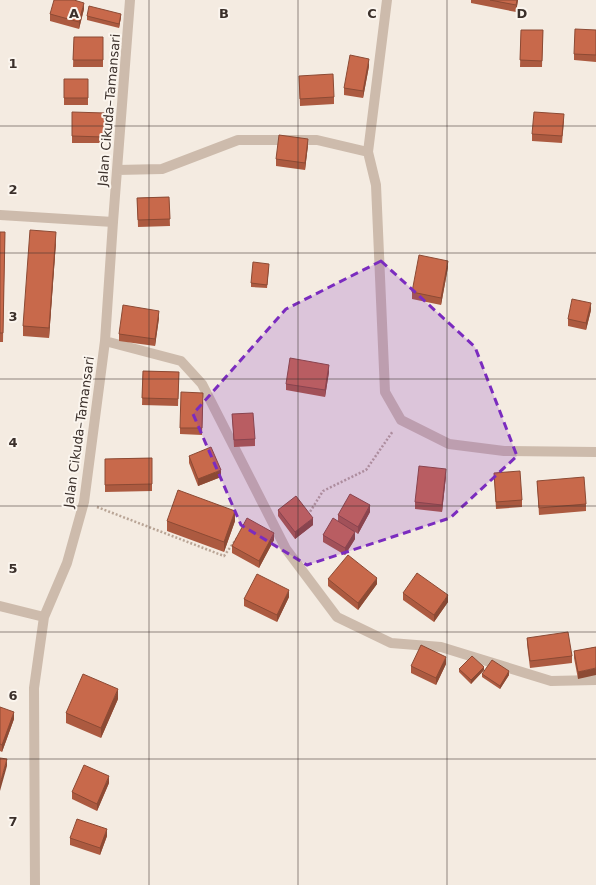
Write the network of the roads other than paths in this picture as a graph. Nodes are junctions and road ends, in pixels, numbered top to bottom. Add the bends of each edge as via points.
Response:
1 (130, 0) edge
2 (387, 0) edge
3 (368, 152) junction
4 (117, 170) junction
5 (0, 215) edge
6 (113, 222) junction
7 (105, 341) junction
8 (596, 452) edge
9 (0, 606) edge
10 (44, 617) junction
11 (596, 680) edge
12 (34, 885) edge

1 - 4 street, Jalan Cikuda–Tamansari
2 - 3 street
3 - 4 street via 317,140 238,140 162,169
3 - 8 street via 376,185 385,392 401,420 449,444 504,451
4 - 6 street, Jalan Cikuda–Tamansari
5 - 6 street
6 - 7 street, Jalan Cikuda–Tamansari
7 - 10 street, Jalan Cikuda–Tamansari via 84,502 67,563
7 - 11 street via 181,361 202,384 286,549 337,617 391,643 441,647 551,681
9 - 10 street
10 - 12 street, Jalan Cikuda–Tamansari via 34,688

